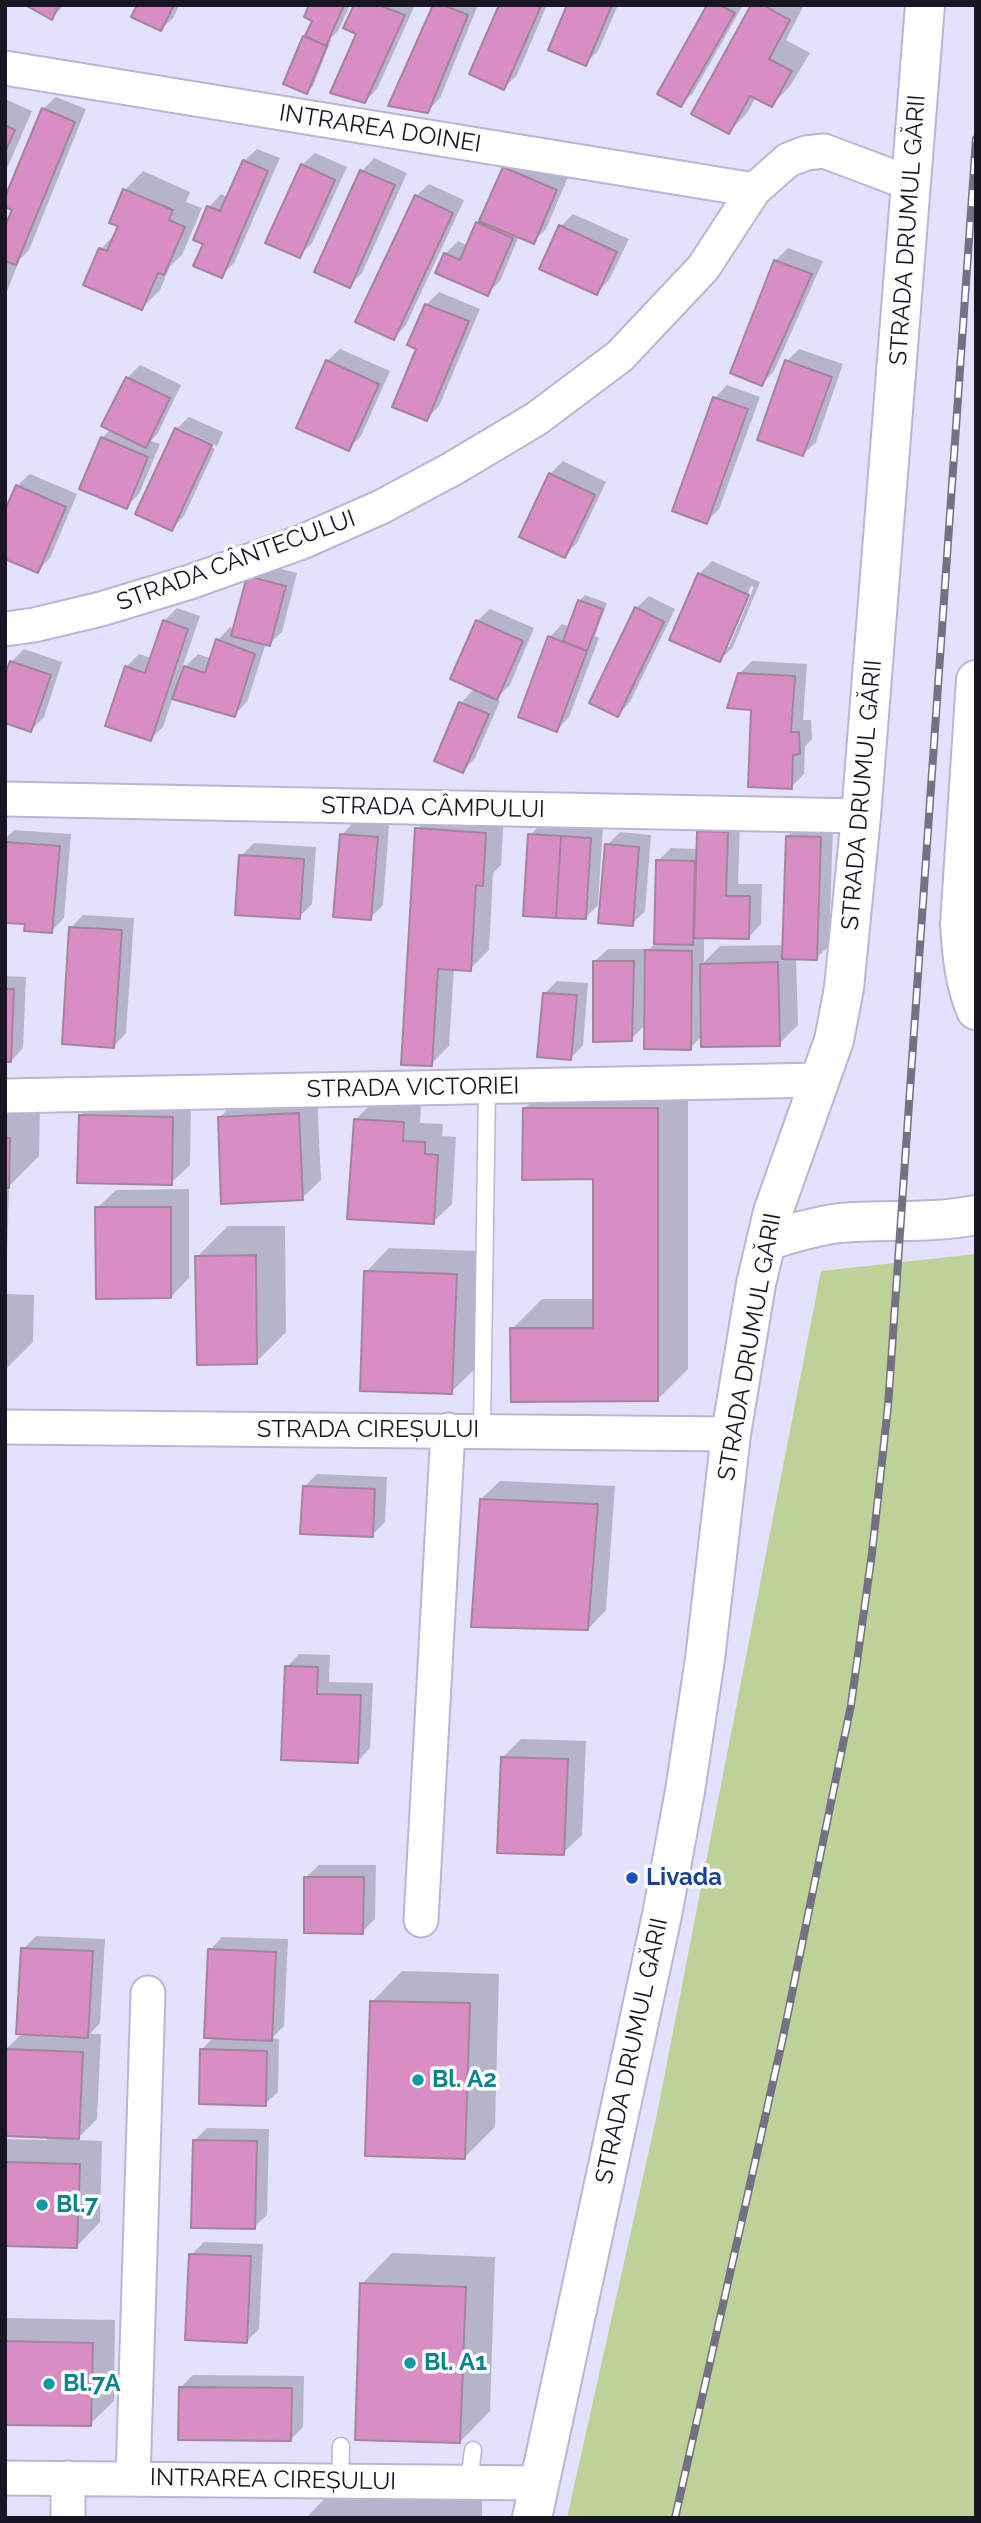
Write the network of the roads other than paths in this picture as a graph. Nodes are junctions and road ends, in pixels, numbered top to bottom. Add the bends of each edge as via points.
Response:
1 (925, 5) edge
2 (5, 68) edge
3 (912, 184) junction
4 (754, 190) junction
5 (5, 629) edge
6 (976, 680) edge
7 (5, 799) edge
8 (861, 816) junction
9 (971, 816) edge
10 (976, 1010) edge
11 (821, 1080) junction
12 (487, 1086) junction
13 (5, 1096) edge
14 (976, 1215) edge
15 (766, 1241) junction
16 (5, 1427) edge
17 (448, 1430) junction
18 (482, 1430) junction
19 (731, 1434) junction
20 (421, 1920) dead end
21 (148, 1993) dead end
22 (341, 2446) dead end
23 (5, 2478) edge
24 (68, 2478) junction
25 (133, 2479) junction
26 (340, 2481) junction
27 (536, 2500) edge
28 (68, 2518) edge

1 - 3 street, STRADA DRUMUL GĂRII
2 - 4 street, INTRAREA DOINEI
3 - 4 street, STRADA CÂNTECULUI via 824,151 788,160
3 - 8 street, STRADA DRUMUL GĂRII
4 - 5 street, STRADA CÂNTECULUI via 704,268 620,356 536,419 452,469 302,542 101,610
6 - 9 street
7 - 8 street, STRADA CÂMPULUI
8 - 11 street, STRADA DRUMUL GĂRII via 844,988
9 - 10 street via 960,924
11 - 12 street, STRADA VICTORIEI
11 - 15 street, STRADA DRUMUL GĂRII via 783,1179
12 - 13 street, STRADA VICTORIEI
12 - 18 lane
14 - 15 street via 838,1223
15 - 19 street, STRADA DRUMUL GĂRII
16 - 17 street, STRADA CIREȘULUI
17 - 18 street, STRADA CIREȘULUI
17 - 20 street
18 - 19 street, STRADA CIREȘULUI
19 - 27 street, STRADA DRUMUL GĂRII via 685,1791
21 - 25 street
22 - 26 lane
23 - 24 street, INTRAREA CIREȘULUI
24 - 25 street, INTRAREA CIREȘULUI
24 - 28 street
25 - 26 street, INTRAREA CIREȘULUI
26 - 27 street, INTRAREA CIREȘULUI via 471,2466

